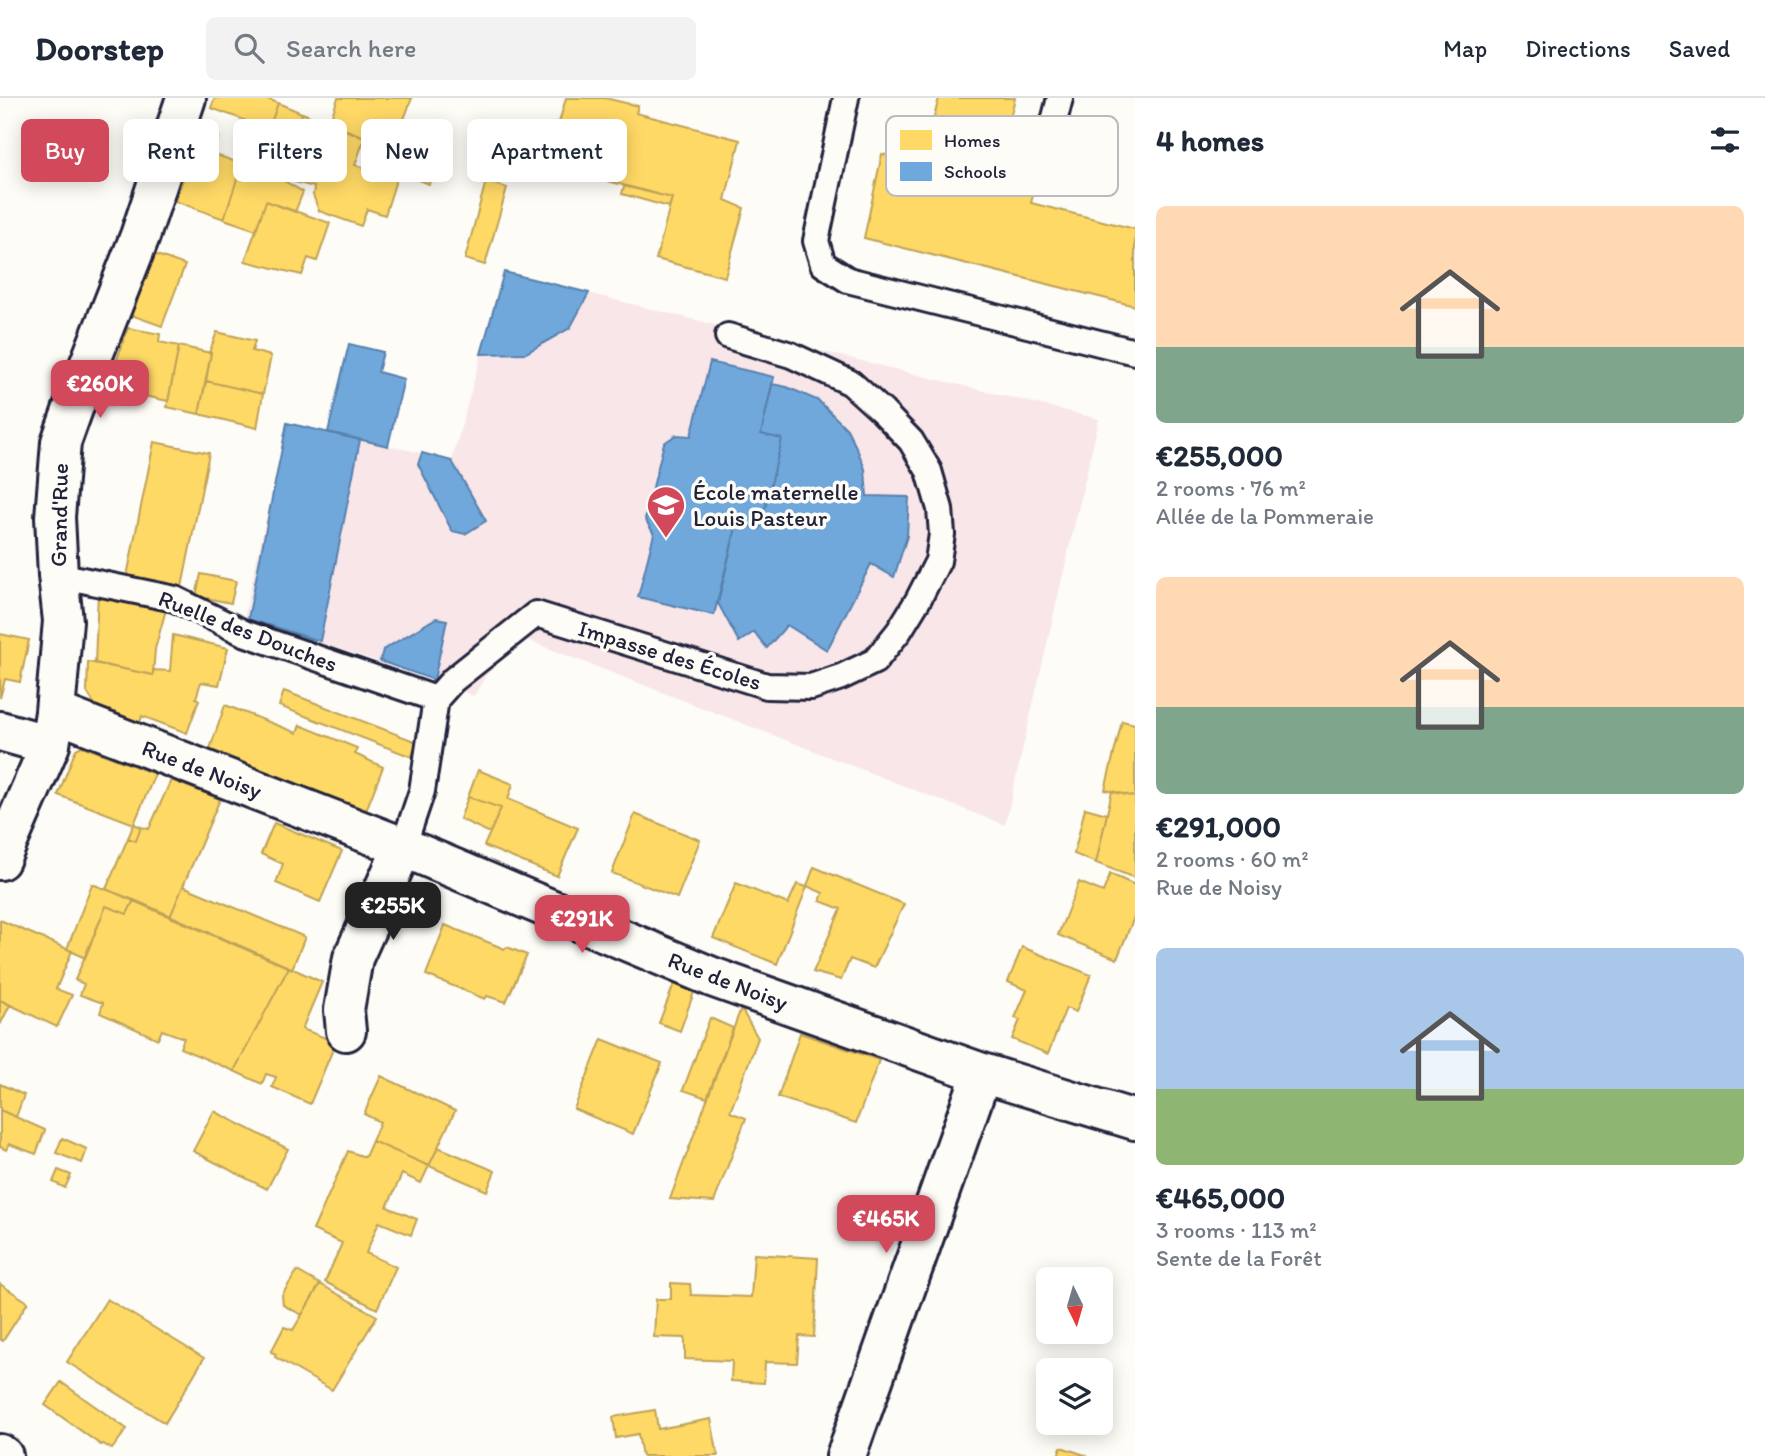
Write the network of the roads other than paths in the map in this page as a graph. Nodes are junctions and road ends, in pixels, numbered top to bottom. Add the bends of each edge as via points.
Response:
1 (186, 98) edge
2 (846, 98) edge
3 (1060, 98) edge
4 (1055, 116) edge
5 (729, 336) dead end
6 (1135, 352) edge
7 (58, 575) junction
8 (436, 699) junction
9 (53, 729) junction
10 (0, 731) edge
11 (402, 847) junction
12 (0, 860) edge
13 (346, 1031) dead end
14 (982, 1073) junction
15 (1135, 1120) edge
16 (846, 1456) edge

1 - 7 street, Grand'Rue via 140,236 61,442 55,517
2 - 6 lane via 816,241 823,264 848,280
3 - 4 lane
5 - 8 lane, Impasse des Écoles via 791,355 851,383 911,441 929,471 940,509 937,561 918,600 876,661 811,687 767,686 536,614
7 - 8 lane, Ruelle des Douches via 175,598 244,633
7 - 9 street, Grand'Rue via 63,621
8 - 11 lane via 422,791
9 - 10 street, Rue de Noisy
9 - 11 street, Rue de Noisy
9 - 12 street, Grand'Rue
11 - 13 street via 353,958 344,1010
11 - 14 street, Rue de Noisy via 712,978
14 - 15 street, Rue de Noisy
14 - 16 street

